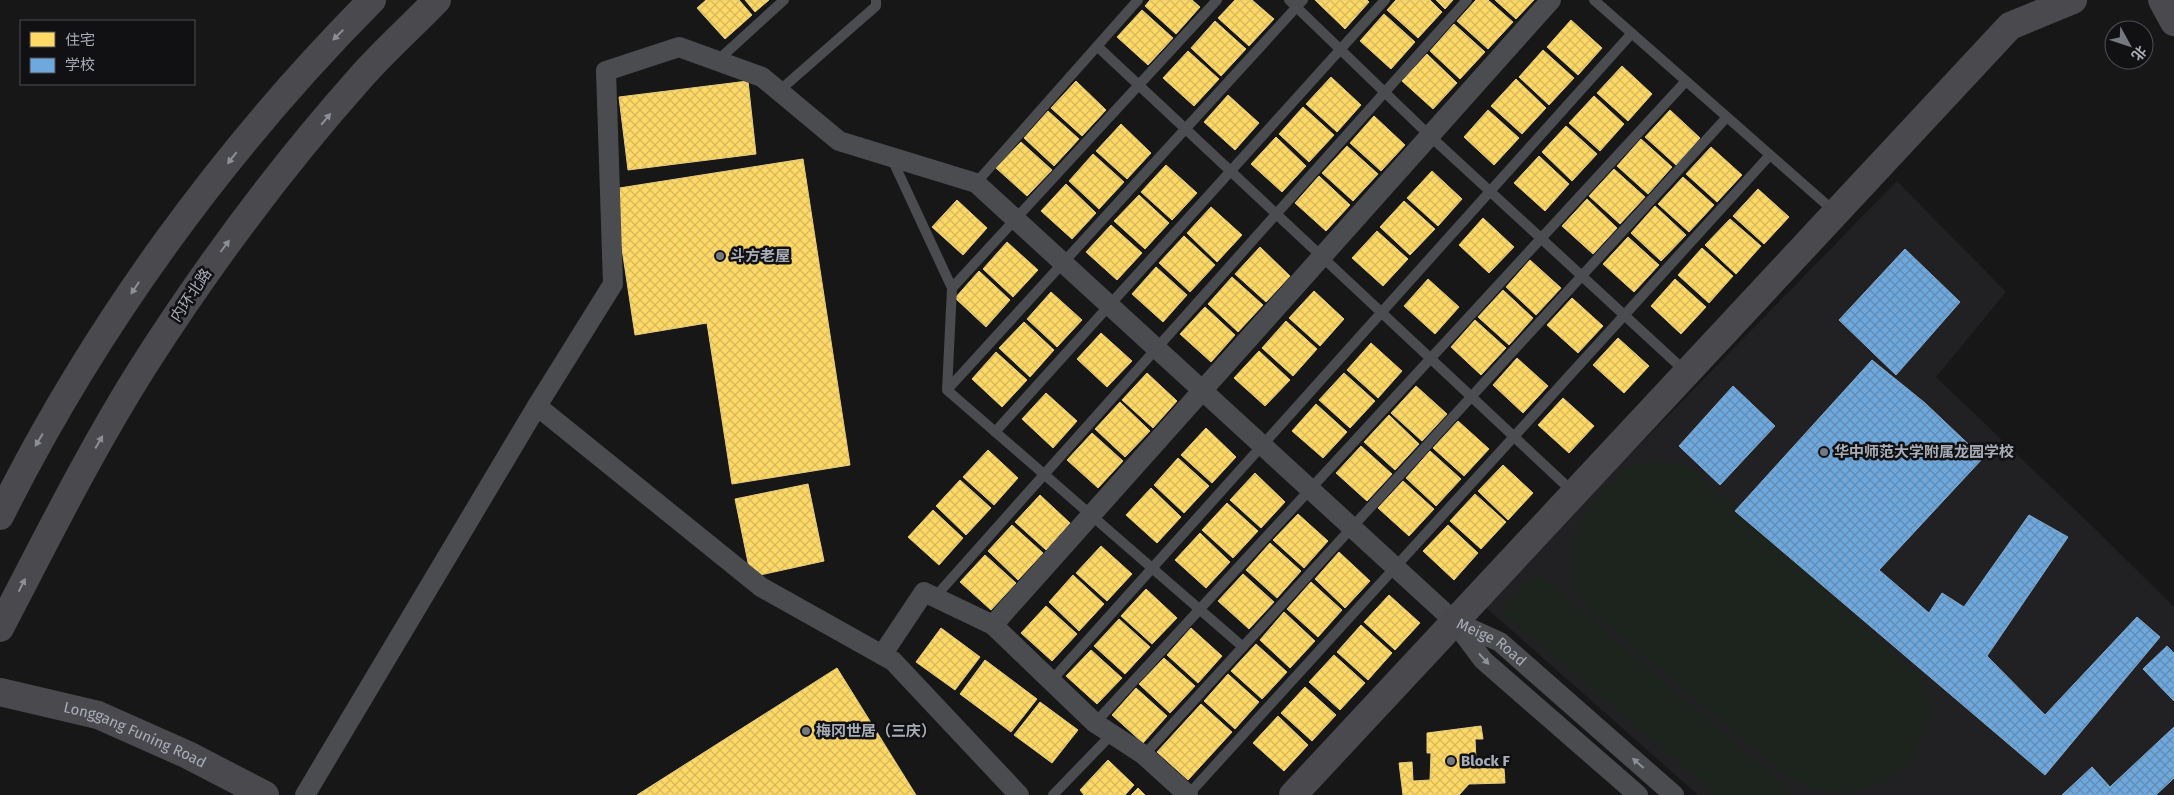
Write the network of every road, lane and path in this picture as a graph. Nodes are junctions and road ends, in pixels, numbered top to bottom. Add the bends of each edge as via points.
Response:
1 (372, 0) edge
2 (437, 0) edge
3 (784, 0) edge
4 (876, 0) edge
5 (1138, 0) edge
6 (1217, 0) edge
7 (1385, 0) edge
8 (1467, 0) edge
9 (1551, 0) edge
10 (1594, 0) edge
11 (2073, 0) edge
12 (2162, 0) edge
13 (1296, 2) edge
14 (2174, 22) edge
15 (1632, 33) junction
16 (1098, 46) junction
17 (1340, 50) junction
18 (717, 61) junction
19 (1686, 81) junction
20 (1138, 85) junction
21 (779, 91) junction
22 (1384, 93) junction
23 (1727, 117) junction
24 (1185, 129) junction
25 (1430, 136) junction
26 (1770, 155) junction
27 (891, 157) junction
28 (1230, 172) junction
29 (976, 183) junction
30 (1490, 192) junction
31 (1835, 213) junction
32 (1276, 215) junction
33 (1016, 219) junction
34 (1541, 239) junction
35 (1322, 258) junction
36 (1063, 263) junction
37 (1582, 276) junction
38 (952, 288) junction
39 (1110, 305) junction
40 (1381, 313) junction
41 (1624, 315) junction
42 (1156, 348) junction
43 (1430, 359) junction
44 (1686, 372) junction
45 (947, 390) junction
46 (1203, 391) junction
47 (1471, 397) junction
48 (537, 406) junction
49 (995, 432) junction
50 (1514, 437) junction
51 (1262, 445) junction
52 (1044, 474) junction
53 (1310, 489) junction
54 (1574, 493) junction
55 (1092, 515) junction
56 (0, 516) edge
57 (1352, 528) junction
58 (1395, 567) junction
59 (1152, 568) junction
60 (935, 597) junction
61 (1200, 609) junction
62 (1454, 621) junction
63 (993, 625) junction
64 (0, 628) edge
65 (1243, 647) junction
66 (882, 655) junction
67 (1051, 681) junction
68 (0, 692) edge
69 (1095, 723) junction
70 (1112, 734) junction
71 (1144, 755) junction
72 (265, 795) edge
73 (305, 795) edge
74 (1019, 795) edge
75 (1053, 795) edge
76 (1188, 795) edge
77 (1293, 795) edge
78 (1638, 795) edge
79 (1674, 795) edge

1 -> 56 main road via 328,44 170,237 100,340 31,455
64 -> 2 main road, 内环北路 via 76,481 142,368 210,267 282,172 362,76
3 - 18 lane
4 - 21 lane via 876,6
5 - 16 lane
6 - 20 lane
7 - 17 lane
8 - 22 lane
9 - 25 street
10 - 15 lane
11 - 31 main road via 2010,26
12 - 14 main road
13 - 17 lane
13 - 24 lane
15 - 19 lane
15 - 30 lane
16 - 20 lane
16 - 29 lane
17 - 22 lane
17 - 28 lane
18 - 21 street via 762,77
18 - 48 street via 679,47 606,71 613,284
19 - 23 lane
19 - 34 lane
20 - 24 lane
20 - 33 lane
21 - 27 street via 839,141
22 - 25 lane
22 - 32 lane
23 - 26 lane
23 - 37 lane
24 - 28 lane
24 - 36 lane
25 - 30 lane
25 - 35 street
26 - 31 lane
26 - 41 lane
27 - 29 street
27 - 38 lane
28 - 32 lane
28 - 39 lane
29 - 33 street
30 - 34 lane
30 - 40 lane
31 - 44 main road
32 - 35 lane
32 - 42 lane
33 - 36 street
33 - 38 lane
34 - 37 lane
34 - 43 lane
35 - 40 lane
35 - 46 street
36 - 39 street
36 - 45 lane
37 - 41 lane
37 - 47 lane
38 - 45 lane
39 - 42 street
39 - 49 lane
40 - 43 lane
40 - 51 lane
41 - 44 lane
41 - 50 lane
42 - 46 street
42 - 52 lane
43 - 47 lane
43 - 53 lane
44 - 54 main road
45 - 49 lane
46 - 51 street
46 - 55 street
47 - 50 lane
47 - 57 lane
48 - 66 street via 760,587
48 - 73 street
49 - 52 lane
50 - 54 lane
50 - 58 lane
51 - 53 street
51 - 59 lane
52 - 55 lane
52 - 60 lane
53 - 57 street
53 - 61 lane
54 - 62 main road
55 - 59 lane
55 - 63 street
57 - 58 street
57 - 65 lane
58 - 62 street
58 - 76 lane
59 - 61 lane
59 - 67 lane
60 - 63 street
60 - 66 street via 924,592
61 - 65 lane
61 - 69 lane
62 - 77 main road
62 -> 78 street, Meige Road via 1483,660
79 -> 62 street, Meige Road via 1500,642
63 - 67 street
65 - 71 lane
66 - 74 street via 893,661
67 - 69 street
68 - 72 main road, Longgang Funing Road via 98,715 188,755
69 - 70 street
70 - 71 street
70 - 75 lane
71 - 76 street

